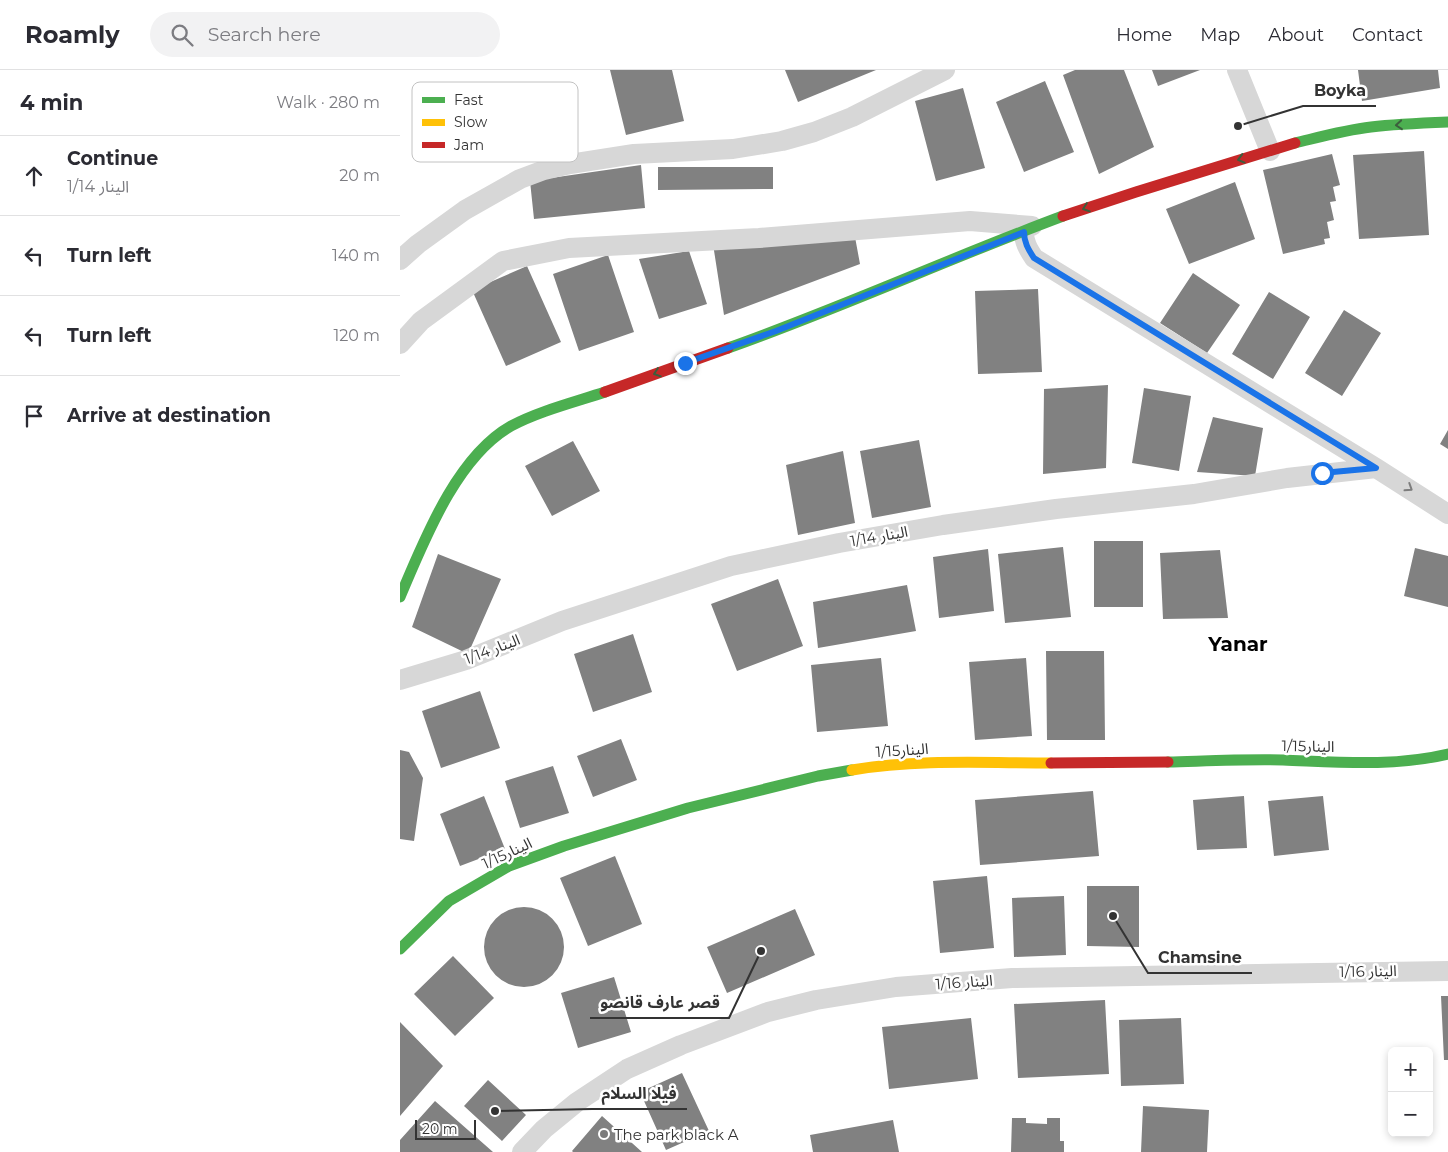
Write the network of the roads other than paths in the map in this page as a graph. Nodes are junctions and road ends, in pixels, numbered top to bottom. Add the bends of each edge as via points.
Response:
1 (945, 70) edge
2 (1237, 70) edge
3 (1448, 122) edge
4 (1270, 151) junction
5 (1031, 229) junction
6 (400, 260) edge
7 (400, 344) edge
8 (1376, 468) junction
9 (1448, 514) edge
10 (400, 597) edge
11 (400, 680) edge
12 (1448, 754) edge
13 (400, 949) edge
14 (1448, 971) edge
15 (522, 1152) edge

1 - 6 street via 852,117 782,141 733,149 634,154 544,170 520,179 465,210
2 - 4 street
3 -> 4 main road via 1362,128
4 -> 5 main road via 1080,210
5 - 7 street via 970,221 758,238 569,248 503,261 421,321
5 - 8 street via 1024,239 1034,258
5 -> 10 main road via 776,331 506,429 479,452 454,485 436,516
8 -> 9 street
8 - 11 street, الينار 1/14 via 943,525 731,566 562,621 466,660
12 - 13 main road, الينار1/15 via 1387,763 1273,760 923,763 818,776 688,808 509,866 449,901
14 - 15 street, الينار 1/16 via 1012,978 896,987 816,1000 768,1012 681,1045 627,1070 577,1102

